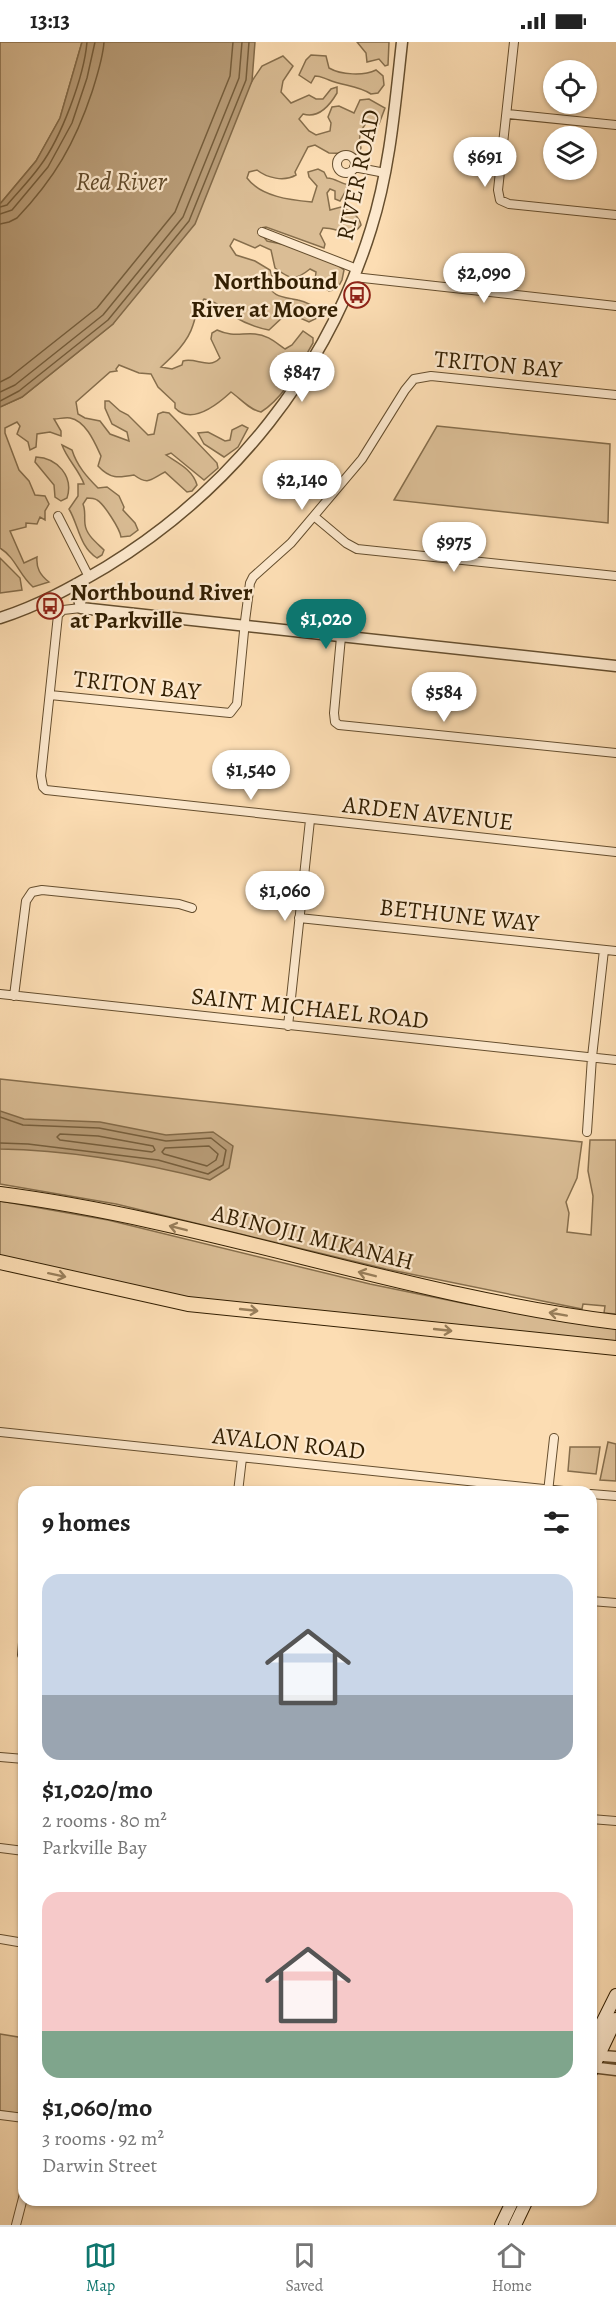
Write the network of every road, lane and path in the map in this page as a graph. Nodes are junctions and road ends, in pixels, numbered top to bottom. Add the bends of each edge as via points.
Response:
1 (402, 42) edge
2 (514, 42) edge
3 (507, 114) junction
4 (616, 125) edge
5 (354, 167) dead end
6 (385, 173) junction
7 (616, 215) edge
8 (262, 232) dead end
9 (356, 273) junction
10 (616, 306) edge
11 (616, 395) edge
12 (58, 516) dead end
13 (315, 517) junction
14 (616, 576) edge
15 (89, 577) junction
16 (76, 584) junction
17 (81, 608) junction
18 (0, 618) edge
19 (244, 625) junction
20 (342, 637) junction
21 (616, 666) edge
22 (51, 695) junction
23 (616, 753) edge
24 (310, 820) junction
25 (616, 852) edge
26 (192, 908) dead end
27 (299, 918) junction
28 (604, 950) junction
29 (616, 951) edge
30 (0, 994) edge
31 (14, 996) junction
32 (288, 1026) junction
33 (592, 1057) junction
34 (616, 1060) edge
35 (587, 1132) dead end
36 (0, 1194) edge
37 (0, 1263) edge
38 (616, 1322) edge
39 (616, 1348) edge
40 (0, 1432) edge
41 (554, 1438) dead end
42 (242, 1458) junction
43 (239, 1486) edge
44 (502, 1486) edge
45 (549, 1486) edge
46 (597, 1494) edge
47 (616, 1496) edge
48 (597, 1601) edge
49 (616, 1603) edge
50 (0, 1757) edge
51 (18, 1758) edge
52 (597, 1819) edge
53 (616, 1821) edge
54 (0, 1848) edge
55 (18, 1850) edge
56 (0, 1939) edge
57 (18, 1942) edge
58 (616, 1995) edge
59 (615, 2020) edge
60 (616, 2044) edge
61 (597, 2049) edge
62 (597, 2053) edge
63 (616, 2057) edge
64 (597, 2059) edge
65 (597, 2062) edge
66 (616, 2070) edge
67 (0, 2115) edge
68 (18, 2117) edge
69 (21, 2206) edge
70 (510, 2206) edge
71 (524, 2206) edge
72 (16, 2225) edge
73 (501, 2225) edge
74 (515, 2225) edge

1 - 6 street, RIVER ROAD
2 - 3 street
3 - 4 street
3 - 7 street via 500,200
5 - 6 street
6 - 9 street, RIVER ROAD
8 - 9 street
9 - 10 street
9 - 15 street, RIVER ROAD via 310,366 238,460 156,534
11 - 13 street, TRITON BAY via 431,376 414,379 369,451
12 - 15 street
13 - 14 street via 357,549
13 - 19 street, TRITON BAY via 253,577
15 - 16 street, RIVER ROAD
16 - 17 street
16 - 18 street, RIVER ROAD
17 - 19 street
17 - 22 street, ARDEN AVENUE via 63,610 58,615
19 - 20 street
19 - 22 street, TRITON BAY via 237,704 230,713
20 - 21 street
20 - 23 street via 334,713 339,725
22 - 24 street, ARDEN AVENUE via 41,776 46,790
24 - 25 street, ARDEN AVENUE
24 - 27 street
26 - 31 street via 179,903 32,892 26,901
27 - 28 street, BETHUNE WAY
27 - 32 street
28 - 29 street, BETHUNE WAY
28 - 33 street
30 - 31 street, SAINT MICHAEL ROAD
31 - 32 street, SAINT MICHAEL ROAD
32 - 33 street, SAINT MICHAEL ROAD
33 - 34 street, SAINT MICHAEL ROAD
33 - 35 street
38 -> 36 main road, ABINOJII MIKANAH via 446,1293 167,1225
37 -> 39 main road via 188,1304
40 - 42 street, AVALON ROAD
41 - 45 street
42 - 43 street
42 - 44 street, AVALON ROAD
46 - 47 street
48 - 49 street
50 - 51 street
52 - 53 street
54 - 55 street
56 - 57 street
58 - 61 main road
59 - 60 main road
59 - 62 main road
63 - 64 street
65 - 66 street
67 - 68 street
69 - 72 street
70 - 73 main road
71 - 74 main road

